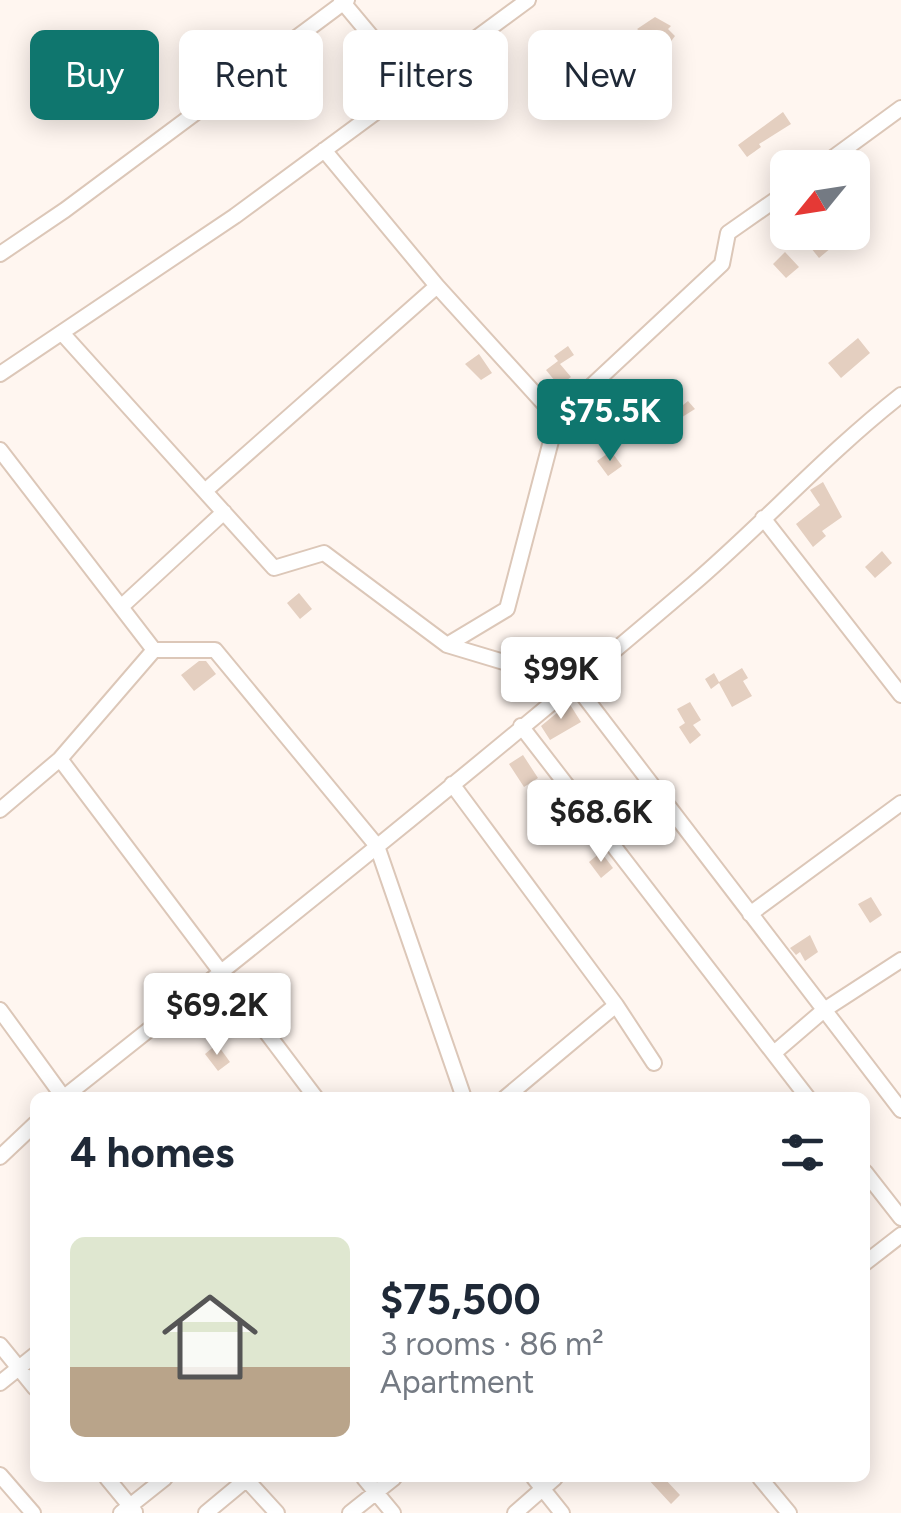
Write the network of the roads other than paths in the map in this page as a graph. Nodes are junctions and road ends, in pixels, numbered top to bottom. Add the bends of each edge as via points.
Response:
1 (528, 0) edge
2 (344, 1) edge
3 (367, 30) edge
4 (487, 30) edge
5 (901, 108) edge
6 (365, 120) edge
7 (324, 150) junction
8 (844, 150) edge
9 (770, 203) edge
10 (0, 254) edge
11 (437, 286) junction
12 (62, 332) junction
13 (0, 374) edge
14 (901, 395) edge
15 (557, 418) junction
16 (0, 450) edge
17 (204, 491) junction
18 (224, 512) junction
19 (763, 518) junction
20 (121, 606) junction
21 (447, 645) junction
22 (154, 650) junction
23 (574, 682) junction
24 (901, 696) edge
25 (521, 726) junction
26 (60, 759) junction
27 (452, 784) junction
28 (901, 804) edge
29 (0, 810) edge
30 (377, 846) junction
31 (750, 914) junction
32 (901, 960) edge
33 (222, 973) junction
34 (616, 1005) junction
35 (0, 1010) edge
36 (824, 1010) junction
37 (774, 1054) junction
38 (654, 1063) dead end
39 (60, 1092) edge
40 (70, 1092) edge
41 (311, 1092) edge
42 (462, 1092) edge
43 (512, 1092) edge
44 (803, 1092) edge
45 (901, 1110) edge
46 (30, 1129) edge
47 (0, 1158) edge
48 (870, 1178) edge
49 (901, 1218) edge
50 (901, 1234) edge
51 (870, 1260) edge
52 (0, 1345) edge
53 (30, 1359) edge
54 (18, 1368) junction
55 (0, 1382) edge
56 (30, 1382) edge
57 (0, 1475) edge
58 (110, 1482) edge
59 (161, 1482) edge
60 (242, 1482) edge
61 (250, 1482) edge
62 (367, 1482) edge
63 (389, 1482) edge
64 (763, 1482) edge
65 (538, 1483) edge
66 (376, 1492) junction
67 (129, 1511) edge
68 (785, 1512) edge
69 (33, 1513) edge
70 (206, 1513) edge
71 (277, 1513) edge
72 (350, 1513) edge
73 (393, 1513) edge
74 (515, 1513) edge
75 (562, 1513) edge

1 - 4 street
2 - 3 street
2 - 10 street
5 - 8 street
6 - 7 street
7 - 11 street
7 - 12 street
9 - 15 street via 728,234 722,264
11 - 15 street
11 - 17 street
12 - 13 street
12 - 17 street
14 - 19 street
15 - 21 street via 507,609
16 - 20 street
17 - 18 street
18 - 20 street
18 - 21 street via 274,568 324,553
19 - 23 street
19 - 24 street
20 - 22 street
21 - 23 street
22 - 26 street
22 - 30 street via 215,650
23 - 25 street
23 - 31 street
25 - 27 street
25 - 37 street
26 - 29 street
26 - 33 street
27 - 30 street
27 - 34 street
28 - 31 street
30 - 33 street
30 - 42 street
31 - 36 street
32 - 36 street
33 - 40 street
33 - 41 street
34 - 38 street
34 - 43 street
35 - 39 street
36 - 37 street
36 - 45 street
37 - 44 street
46 - 47 street
48 - 49 street
50 - 51 street
52 - 54 street
53 - 54 street
54 - 55 street
54 - 56 street
57 - 69 street
58 - 67 street
59 - 67 street
60 - 70 street
61 - 71 street
62 - 66 street
63 - 66 street
64 - 68 street
65 - 74 street
65 - 75 street
66 - 72 street
66 - 73 street

